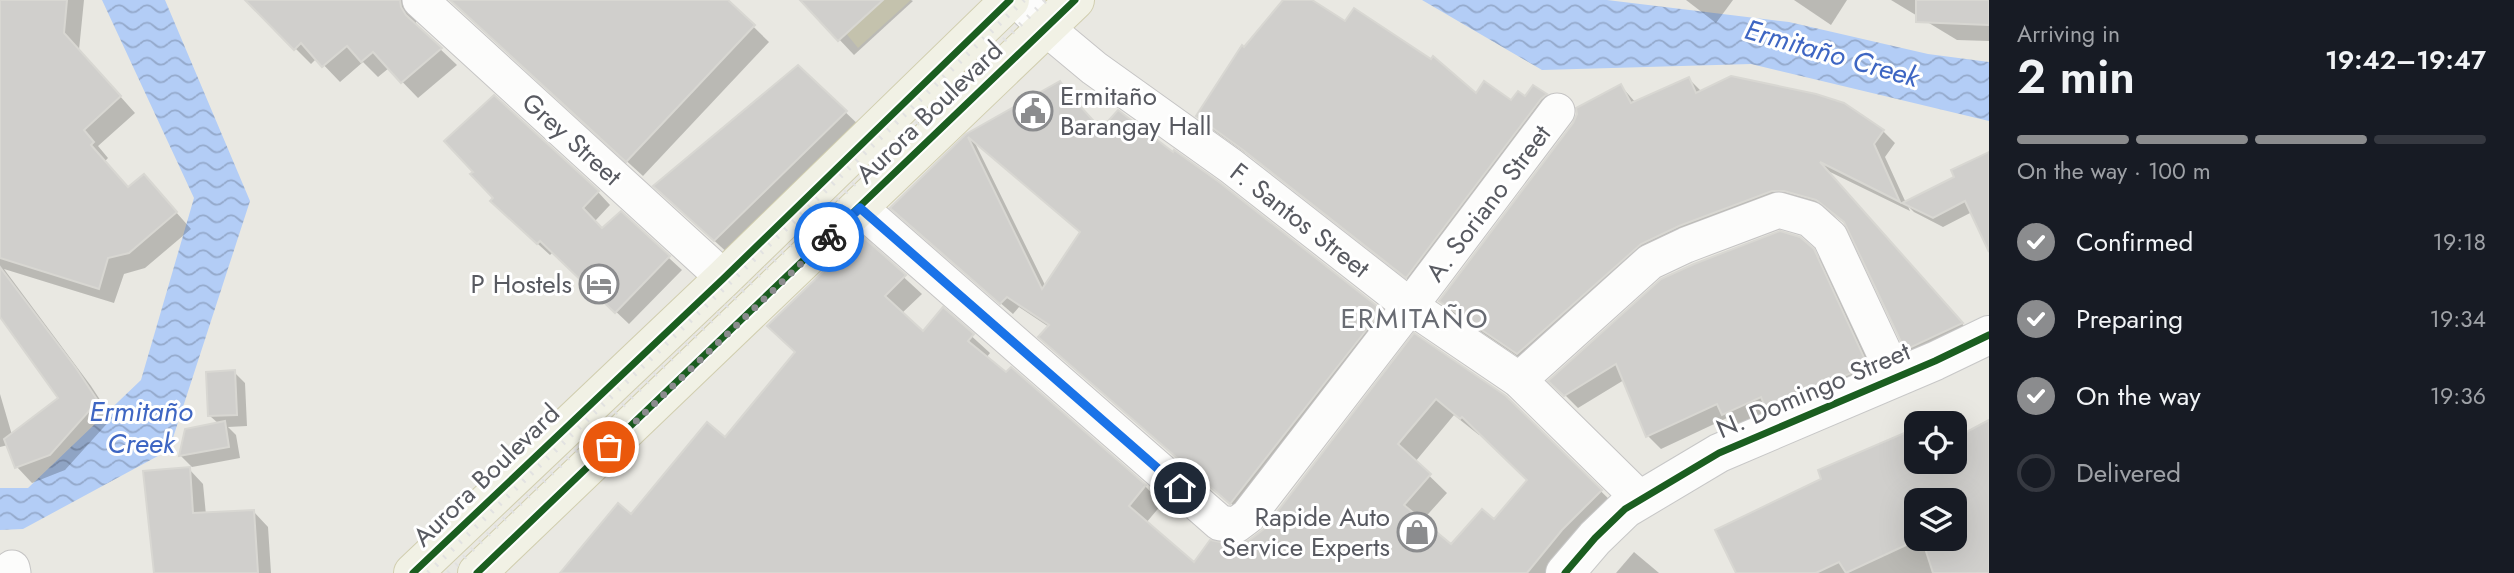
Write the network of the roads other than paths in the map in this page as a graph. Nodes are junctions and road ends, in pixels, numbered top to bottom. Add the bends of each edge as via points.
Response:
1 (420, 0) edge
2 (1010, 0) edge
3 (1017, 0) edge
4 (1075, 0) edge
5 (1046, 28) junction
6 (1557, 111) dead end
7 (860, 208) junction
8 (724, 278) junction
9 (1410, 306) junction
10 (1989, 335) edge
11 (1896, 378) junction
12 (1519, 380) junction
13 (589, 406) junction
14 (621, 436) junction
15 (1642, 500) junction
16 (413, 573) edge
17 (477, 573) edge
18 (1565, 573) edge

1 - 8 street, Grey Street
2 - 8 main road, Aurora Boulevard
3 - 5 street, F. Santos Street
4 - 5 main road, Aurora Boulevard
5 - 7 main road, Aurora Boulevard
5 - 9 street, F. Santos Street
6 - 9 street, A. Soriano Street
7 - 9 street, A. Soriano Street via 1220,523 1236,525 1248,516
7 - 14 main road, Aurora Boulevard
8 - 13 main road, Aurora Boulevard
9 - 12 street, F. Santos Street
10 - 11 main road, N. Domingo Street
11 - 12 street via 1830,237 1810,219 1779,211 1650,262
11 - 15 main road, N. Domingo Street via 1719,453
12 - 15 street, F. Santos Street
13 - 14 main road
13 - 16 main road, Aurora Boulevard
14 - 17 main road, Aurora Boulevard
15 - 18 main road, N. Domingo Street via 1615,518

